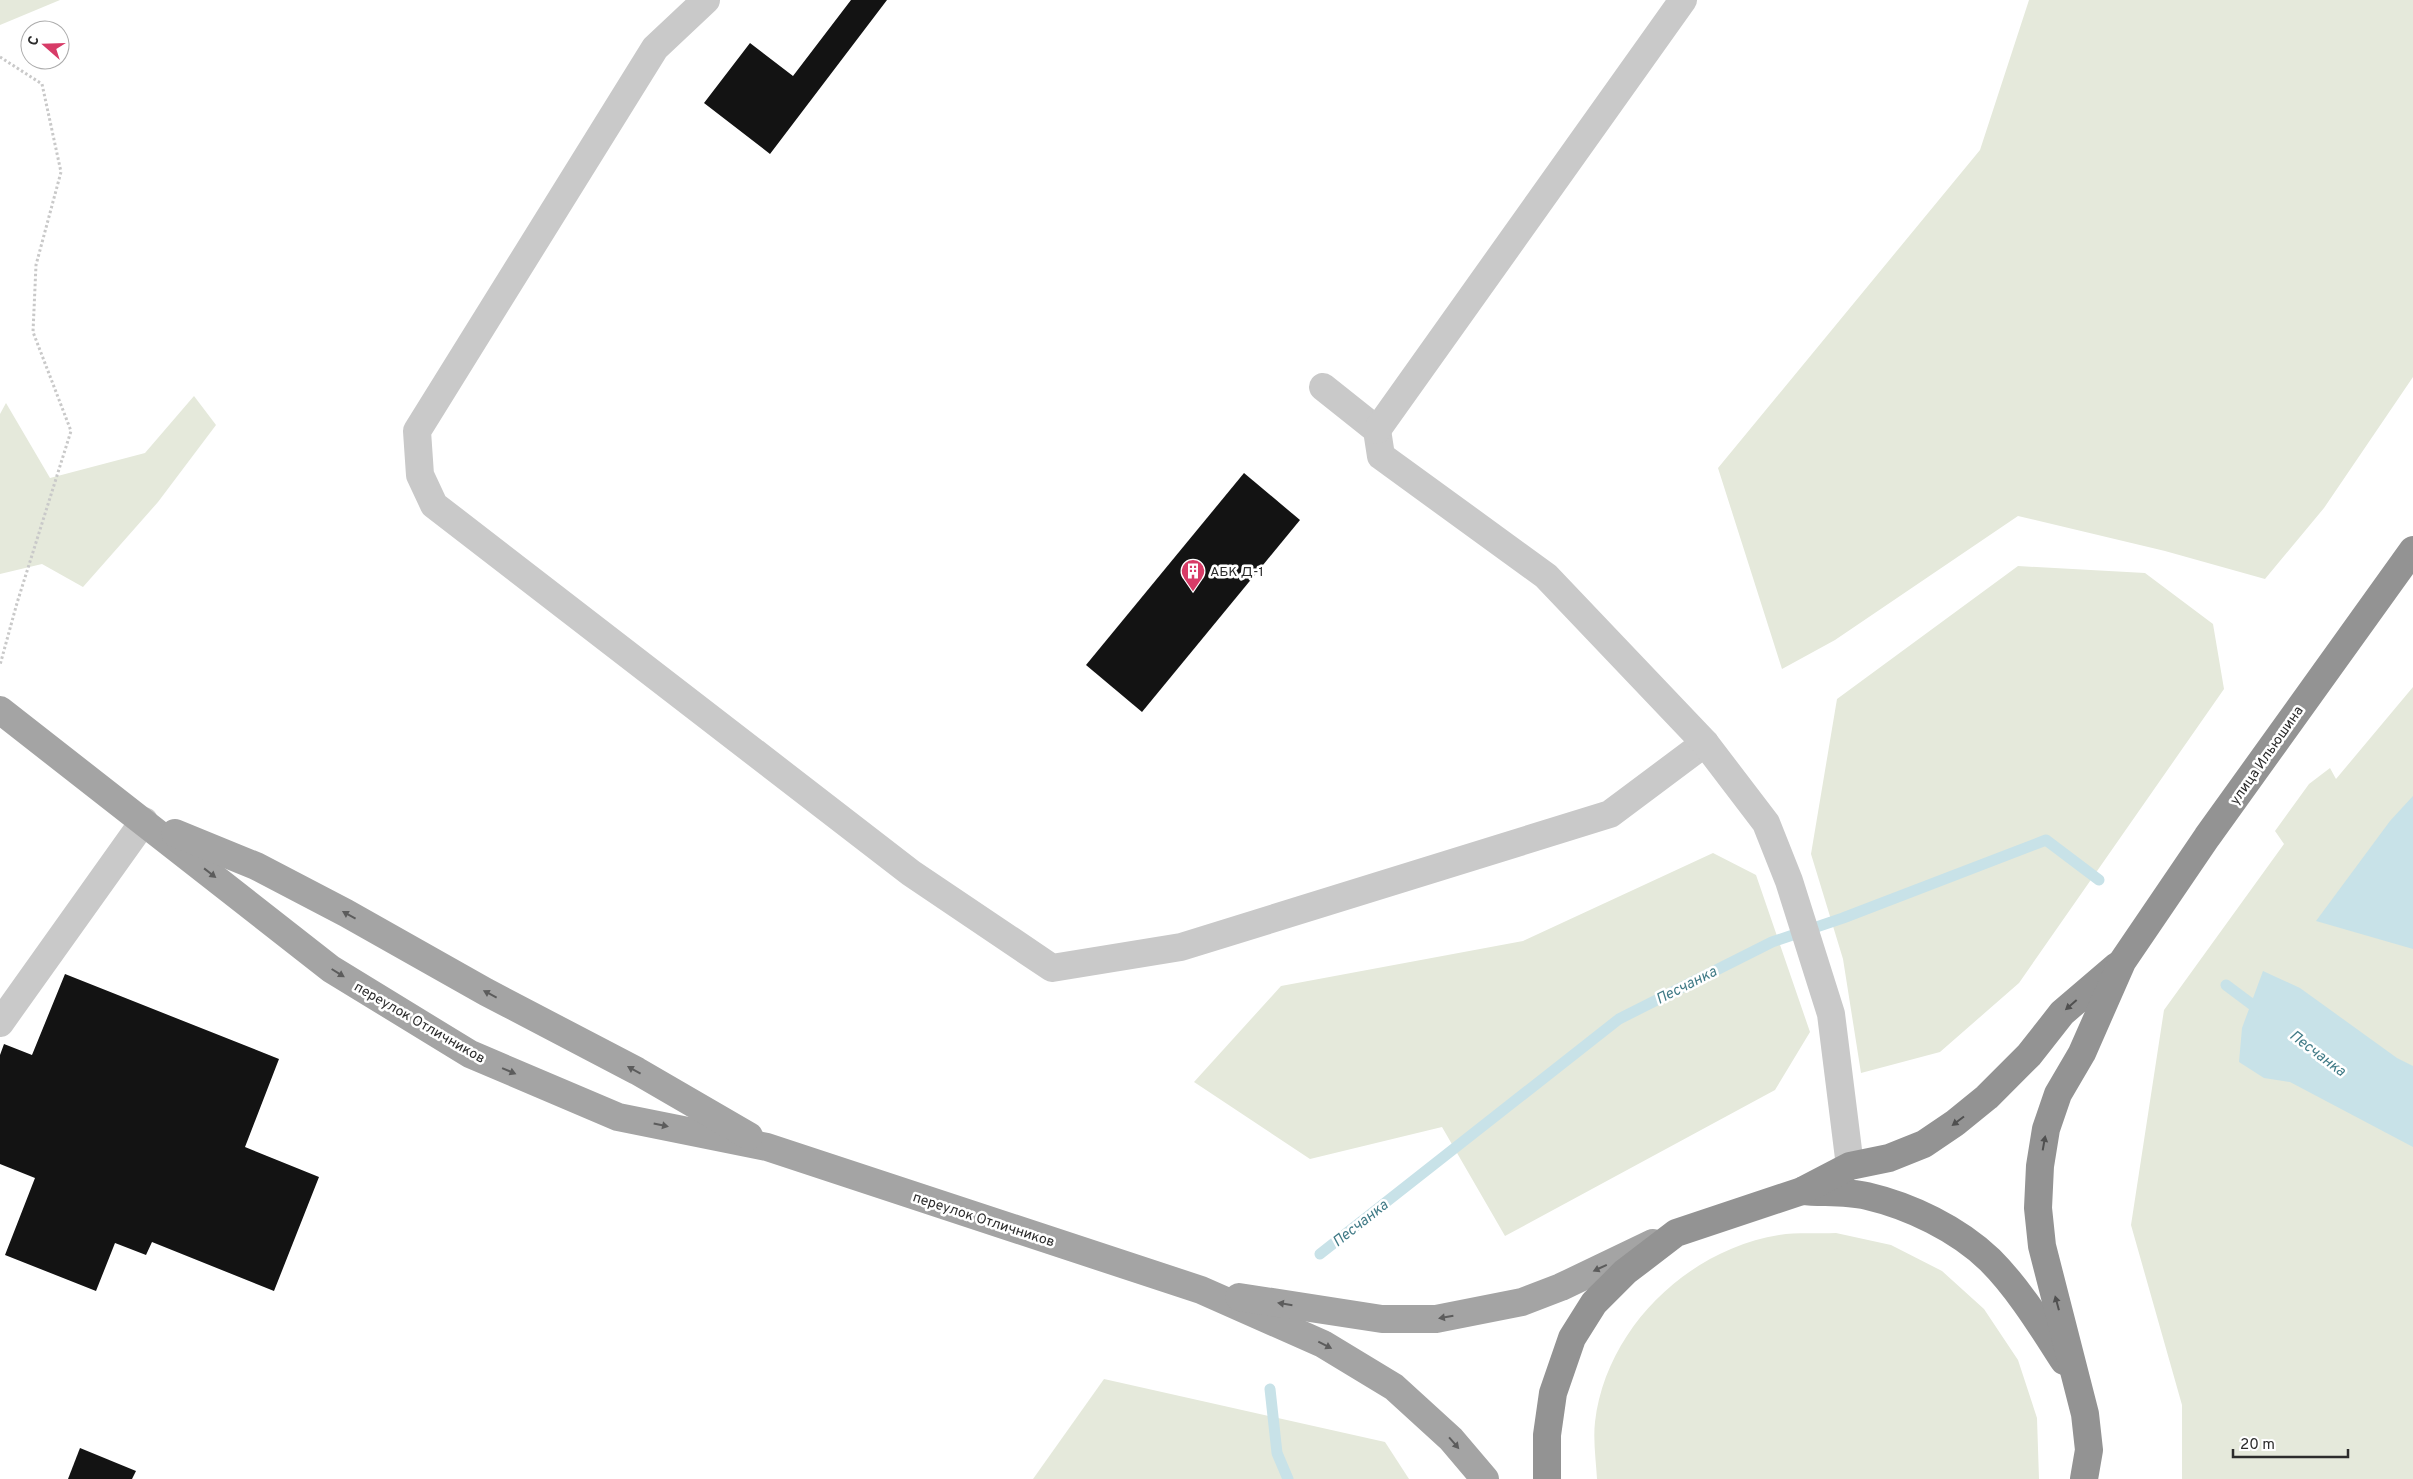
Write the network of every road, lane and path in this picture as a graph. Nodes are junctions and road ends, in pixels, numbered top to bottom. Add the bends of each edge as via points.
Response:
1 (706, 0) edge
2 (1683, 0) edge
3 (0, 57) edge
4 (1323, 386) dead end
5 (1377, 430) junction
6 (2413, 550) edge
7 (0, 665) edge
8 (0, 710) edge
9 (1705, 743) junction
10 (144, 821) junction
11 (2122, 962) junction
12 (0, 1023) edge
13 (767, 1147) junction
14 (1850, 1166) junction
15 (1802, 1191) junction
16 (1676, 1233) junction
17 (1200, 1290) junction
18 (2078, 1384) junction
19 (2089, 1450) junction
20 (1485, 1479) edge
21 (1547, 1479) edge
22 (2084, 1479) edge
23 (2094, 1479) edge

1 - 9 lane via 655,48 417,431 420,475 434,505 911,873 1052,968 1181,947 1610,814
2 - 5 lane
3 - 7 path via 42,84 62,172 36,265 33,332 71,431
4 - 5 lane
5 - 9 lane via 1381,456 1546,576
6 - 11 highway, улица Ильюшина via 2207,837
8 - 10 main road, переулок Отличников
9 - 14 lane via 1766,823 1789,881 1831,1014
10 - 12 lane
13 -> 10 main road, переулок Отличников via 637,1071 486,992 346,913 256,866
10 -> 13 main road, переулок Отличников via 331,969 470,1054 618,1117
11 -> 14 highway via 2062,1013 2030,1055 1987,1098 1956,1123 1924,1144 1890,1158
18 -> 11 highway via 2042,1246 2038,1208 2040,1166 2046,1129 2058,1094 2082,1053
13 - 17 main road, переулок Отличников
14 - 15 highway
15 - 16 highway
15 - 18 highway via 1866,1196 1917,1213 1961,1237 1990,1261 2015,1290
16 -> 17 main road via 1522,1302 1436,1319 1382,1319
16 - 21 highway via 1625,1272 1594,1304 1572,1338 1553,1393 1547,1435
17 -> 20 main road via 1323,1344 1394,1387 1451,1439
18 - 19 highway
19 - 22 highway
19 - 23 main road

